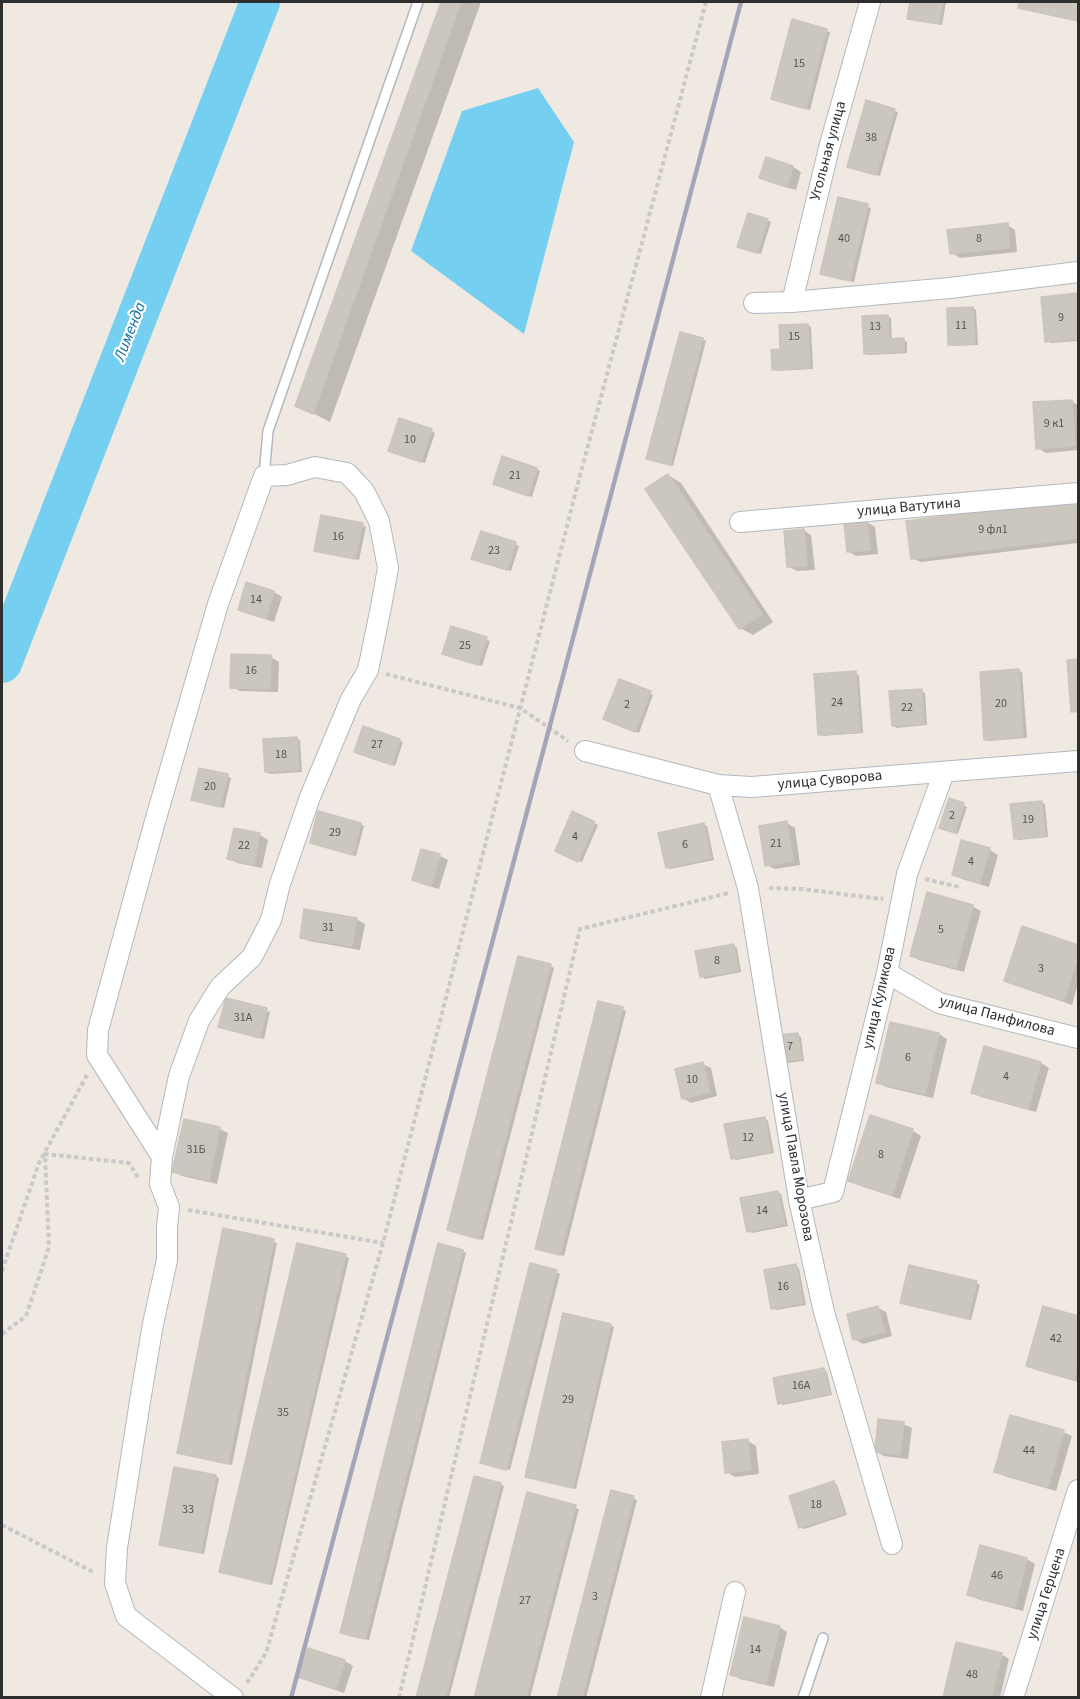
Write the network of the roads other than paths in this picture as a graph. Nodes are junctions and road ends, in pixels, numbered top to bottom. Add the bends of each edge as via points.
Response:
1 (418, 2) edge
2 (870, 2) edge
3 (1078, 272) edge
4 (792, 302) junction
5 (754, 303) dead end
6 (264, 476) junction
7 (1078, 493) edge
8 (740, 522) dead end
9 (585, 751) road end
10 (1078, 761) edge
11 (944, 772) junction
12 (718, 785) junction
13 (887, 973) junction
14 (1078, 1038) edge
15 (162, 1157) junction
16 (799, 1200) junction
17 (1078, 1490) edge
18 (892, 1544) dead end
19 (735, 1592) dead end
20 (823, 1638) dead end
21 (238, 1693) edge
22 (711, 1698) edge
23 (803, 1698) edge
24 (1013, 1698) edge

1 - 6 lane via 268,431
2 - 4 street, Угольная улица
3 - 4 street
4 - 5 street
6 - 15 street via 218,604 99,1030 97,1055
6 - 15 street via 287,475 315,467 347,473 364,491 379,520 388,568 368,670 351,699 310,797 272,920 252,957 220,987 199,1021 179,1076
7 - 8 street, улица Ватутина
9 - 12 street, улица Суворова
10 - 11 street, улица Суворова
11 - 12 street, улица Суворова via 752,787
11 - 13 street, улица Куликова via 907,874
12 - 16 street, улица Павла Морозова via 748,888
13 - 14 street, улица Панфилова via 939,1003
13 - 16 street, улица Куликова via 833,1192
15 - 21 street via 160,1184 169,1207 167,1260 126,1484 115,1583 126,1616 210,1682
16 - 18 street, улица Павла Морозова via 824,1312
17 - 24 street, улица Герцена
19 - 22 street
20 - 23 lane

